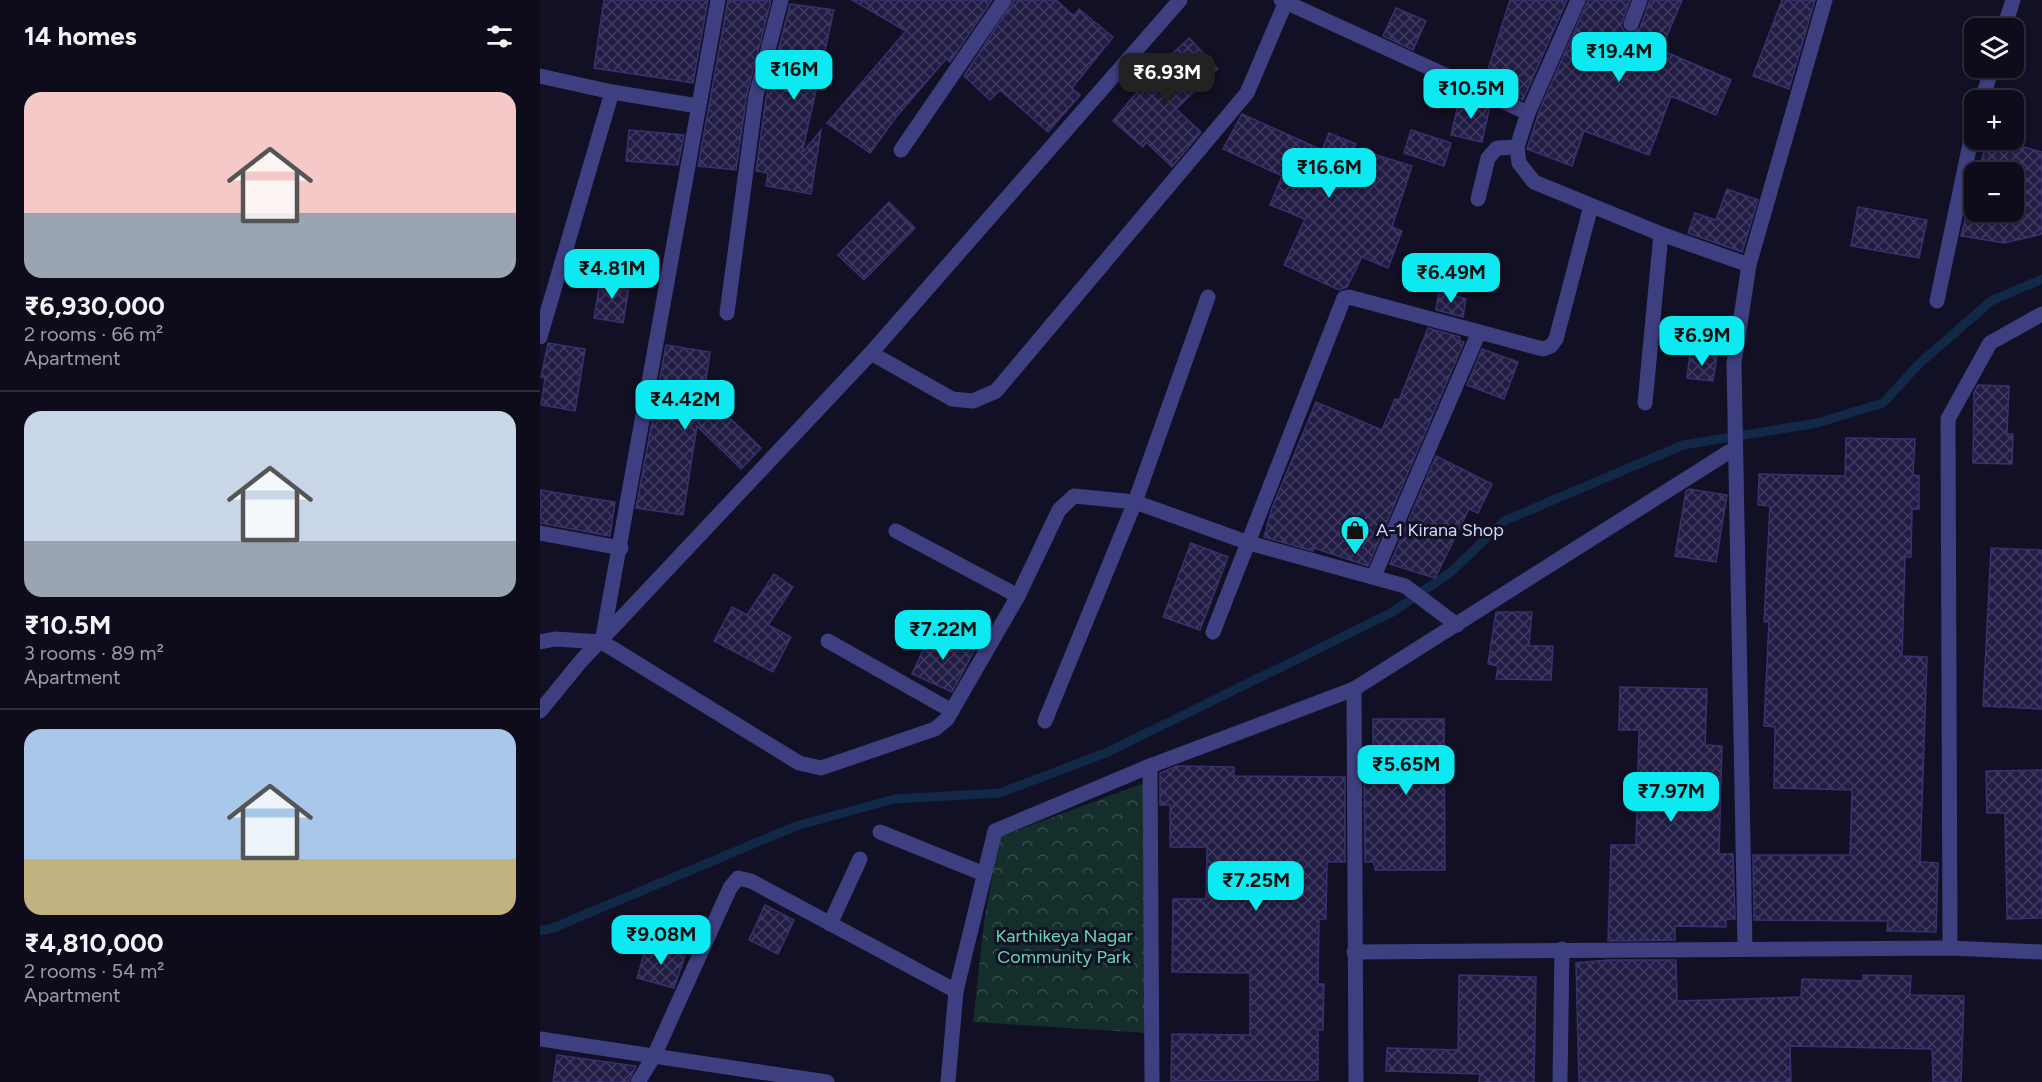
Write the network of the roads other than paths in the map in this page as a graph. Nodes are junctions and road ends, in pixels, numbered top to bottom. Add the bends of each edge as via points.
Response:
1 (718, 0) edge
2 (781, 0) edge
3 (1004, 0) edge
4 (1180, 0) edge
5 (1578, 0) edge
6 (1640, 0) edge
7 (1825, 0) edge
8 (2013, 0) edge
9 (1283, 2) edge
10 (2007, 18) edge
11 (1631, 24) dead end
12 (540, 76) edge
13 (612, 93) junction
14 (698, 106) junction
15 (1528, 113) junction
16 (1517, 147) junction
17 (901, 150) dead end
18 (1969, 150) edge
19 (1478, 199) dead end
20 (1591, 206) junction
21 (1661, 234) junction
22 (1749, 265) junction
23 (1208, 297) dead end
24 (1937, 301) dead end
25 (727, 312) dead end
26 (2042, 314) edge
27 (1479, 332) junction
28 (540, 337) edge
29 (871, 353) junction
30 (1645, 403) dead end
31 (1735, 448) junction
32 (1136, 502) junction
33 (896, 531) dead end
34 (540, 533) edge
35 (1249, 543) junction
36 (621, 548) junction
37 (1374, 576) junction
38 (1018, 596) junction
39 (1457, 625) junction
40 (1214, 632) dead end
41 (828, 641) dead end
42 (540, 642) edge
43 (602, 642) junction
44 (1354, 689) junction
45 (540, 711) edge
46 (952, 711) junction
47 (1045, 721) dead end
48 (1150, 766) junction
49 (880, 832) dead end
50 (860, 860) dead end
51 (984, 874) junction
52 (830, 924) junction
53 (1745, 948) junction
54 (1950, 948) junction
55 (1562, 949) junction
56 (1354, 952) junction
57 (2042, 952) edge
58 (956, 991) junction
59 (540, 1039) edge
60 (654, 1056) junction
61 (638, 1082) edge
62 (827, 1082) edge
63 (948, 1082) edge
64 (1152, 1082) edge
65 (1356, 1082) edge
66 (1560, 1082) edge

1 - 14 street
2 - 25 street via 756,96
3 - 17 street
4 - 29 street
5 - 15 street
6 - 11 street
7 - 22 street
8 - 10 street
9 - 15 street
9 - 29 street via 1247,93 996,391 973,400 952,399
12 - 13 street
13 - 14 street
13 - 28 street
14 - 36 street
15 - 16 street
16 - 19 street via 1497,148 1488,159
16 - 20 street via 1519,163 1534,182
18 - 24 street
20 - 21 street
20 - 27 street via 1551,346 1544,349
21 - 22 street
21 - 30 street
22 - 31 street via 1734,363
23 - 32 street
26 - 54 street via 1990,343 1948,419
27 - 35 street via 1344,298
27 - 37 street
29 - 43 street
31 - 39 street
31 - 53 street
32 - 35 street
32 - 38 street via 1074,496 1059,510
32 - 47 street
33 - 38 street
34 - 36 street
35 - 37 street
35 - 40 street
36 - 43 street
37 - 39 street via 1405,586
38 - 46 street
39 - 44 street
41 - 46 street
42 - 43 street
43 - 45 street
43 - 46 street via 799,763 821,768 935,729
44 - 48 street
44 - 56 street
48 - 51 street via 995,831
48 - 64 street
49 - 51 street
50 - 52 street
51 - 58 street
52 - 58 street
52 - 60 street via 743,878 734,880
53 - 54 street
53 - 55 street
54 - 57 street
55 - 56 street
55 - 66 street
56 - 65 street
58 - 63 street
59 - 60 street
60 - 61 street
60 - 62 street

